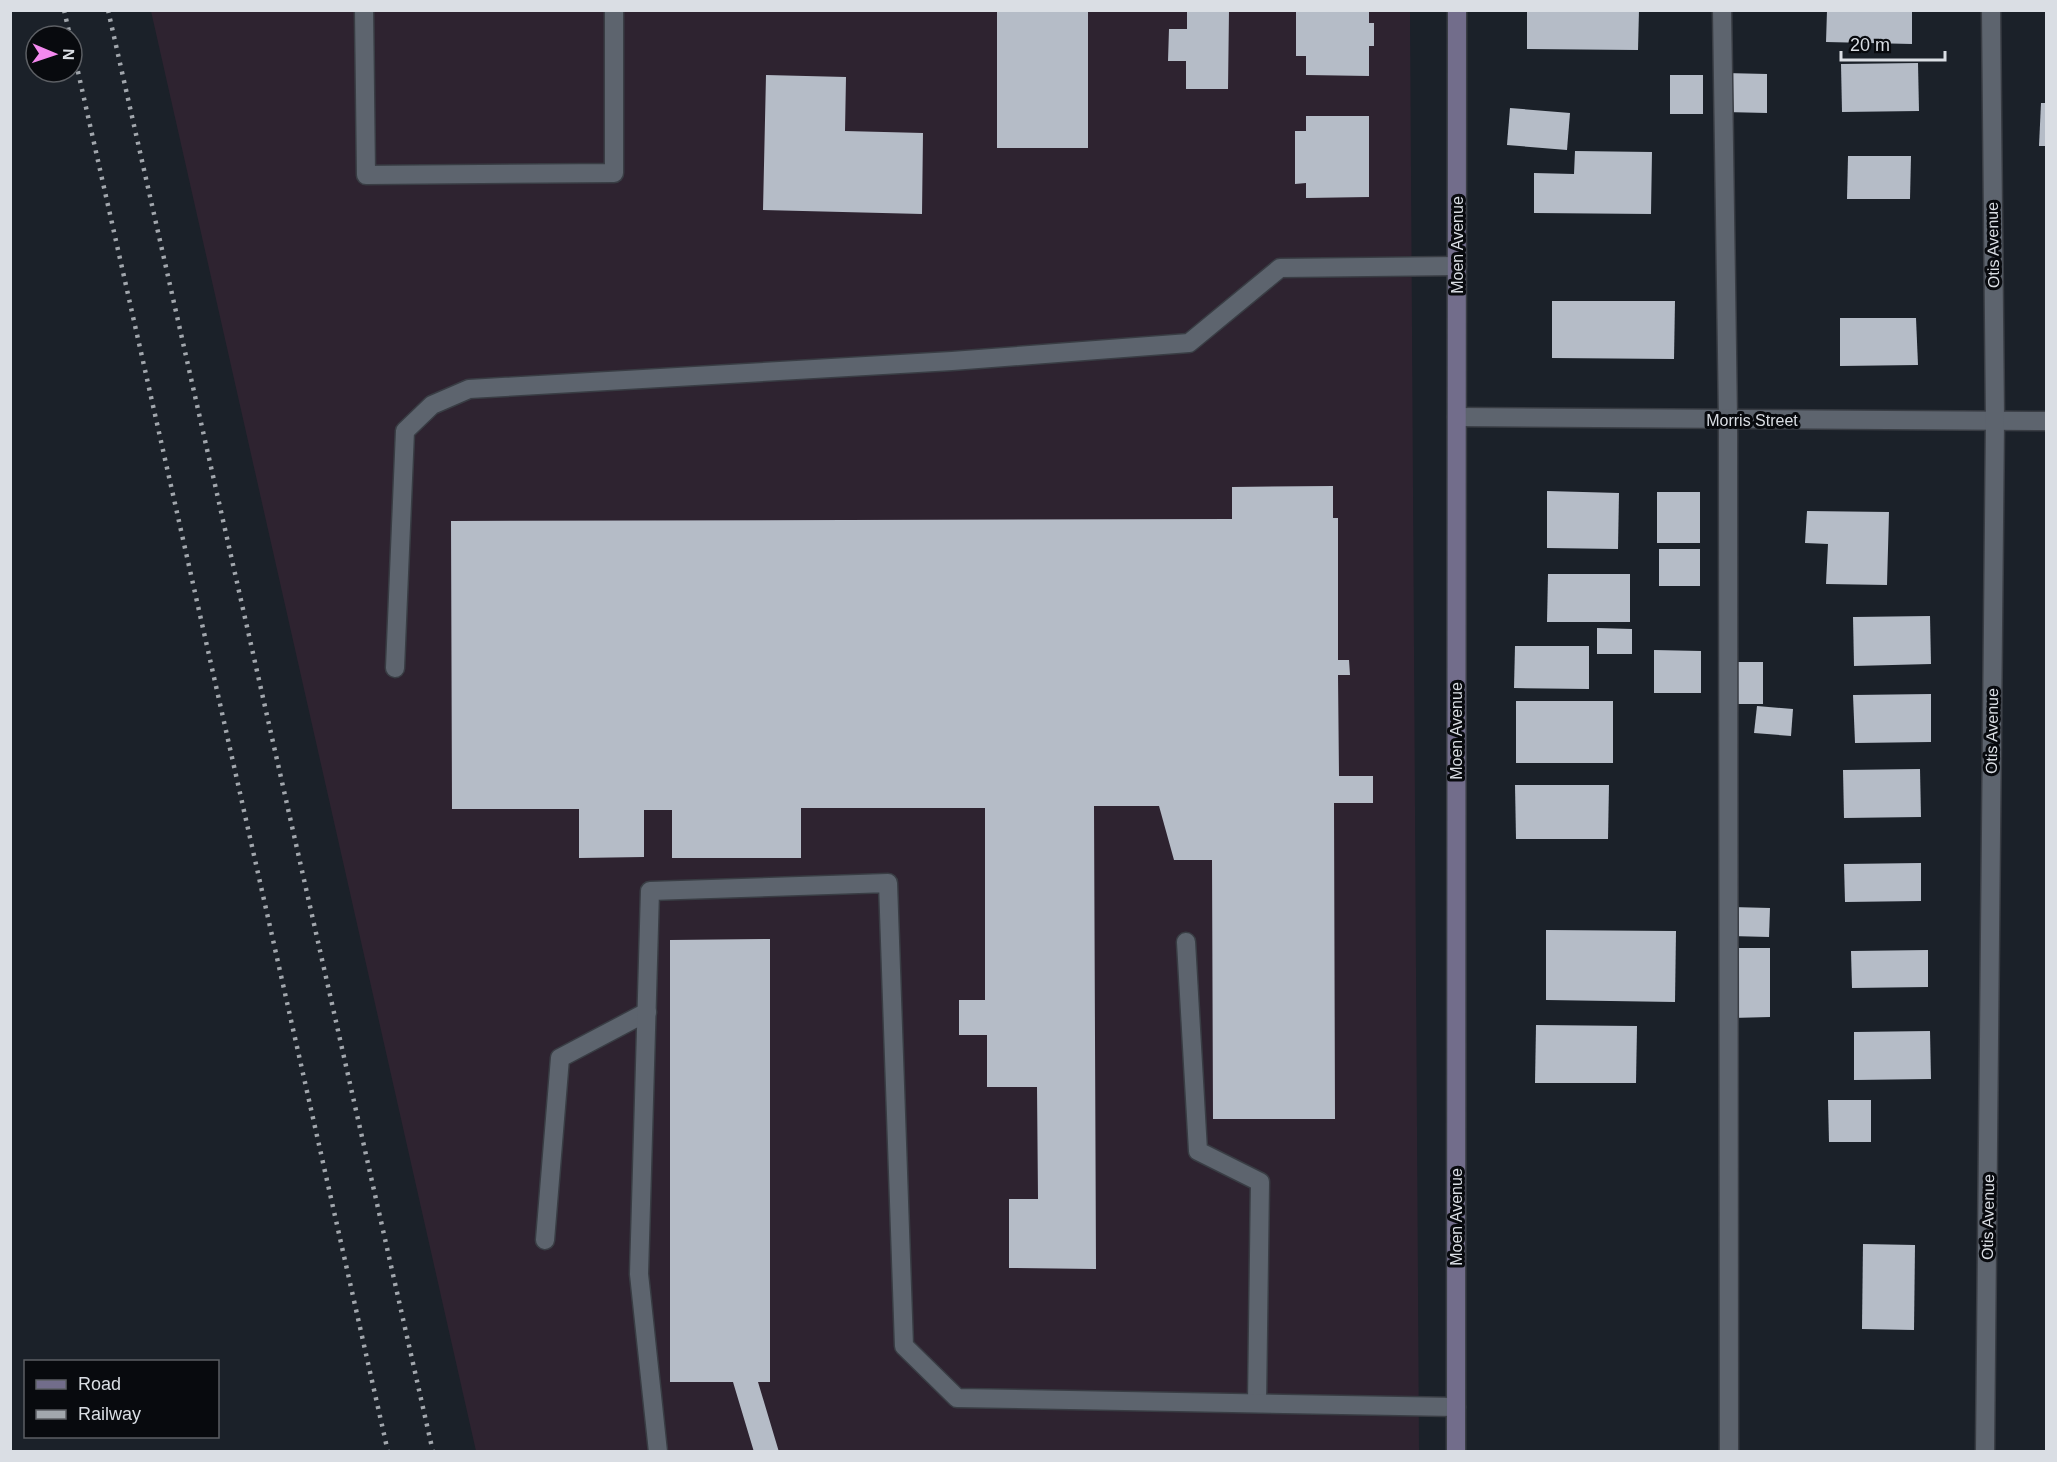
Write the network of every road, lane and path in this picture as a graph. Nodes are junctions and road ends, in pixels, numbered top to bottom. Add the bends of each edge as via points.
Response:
1 (364, 10) edge
2 (614, 10) edge
3 (1457, 10) edge
4 (1722, 10) edge
5 (1991, 10) edge
6 (1457, 266) junction
7 (1457, 417) junction
8 (1728, 420) junction
9 (1995, 420) junction
10 (2046, 421) edge
11 (395, 668) dead end
12 (1186, 942) dead end
13 (647, 1012) junction
14 (545, 1240) dead end
15 (1257, 1403) junction
16 (1456, 1407) junction
17 (658, 1452) edge
18 (1456, 1452) edge
19 (1729, 1452) edge
20 (1985, 1452) edge

1 - 2 street via 366,175 614,173
3 - 6 street, Moen Avenue
4 - 8 street
5 - 9 street, Otis Avenue
6 - 7 street, Moen Avenue
6 - 11 street via 1280,268 1189,343 469,389 432,405 405,431
7 - 8 street, Morris Street
7 - 16 street, Moen Avenue
8 - 9 street, Morris Street
8 - 19 street
9 - 10 street, Morris Street
9 - 20 street, Otis Avenue
12 - 15 street via 1198,1151 1260,1182
13 - 14 street via 560,1058
13 - 15 street via 650,891 888,883 904,1346 957,1398
13 - 17 street via 639,1274
15 - 16 street
16 - 18 street, Moen Avenue

